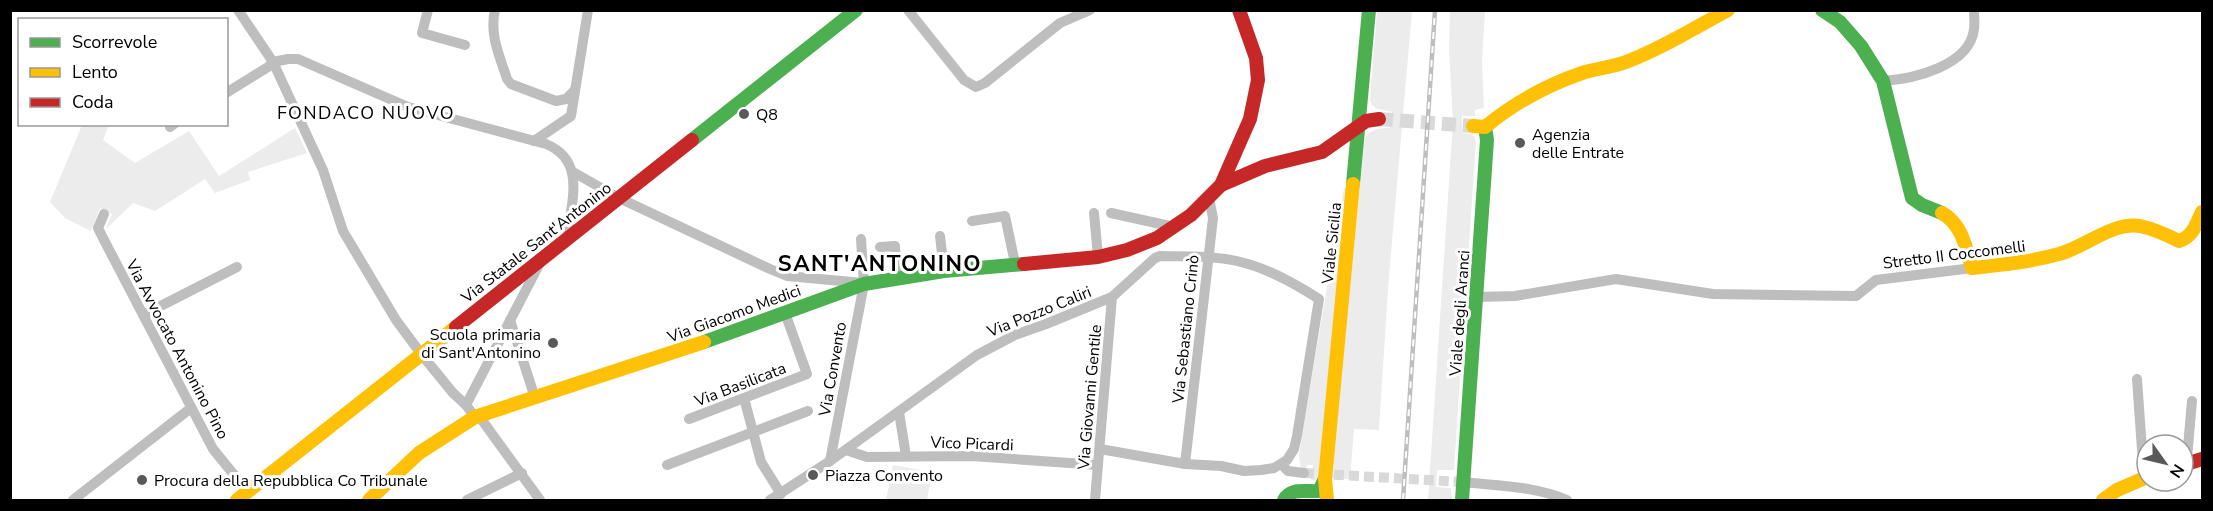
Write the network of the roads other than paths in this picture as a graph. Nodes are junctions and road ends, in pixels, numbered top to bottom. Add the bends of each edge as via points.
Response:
1 (237, 10) edge
2 (428, 10) edge
3 (495, 10) edge
4 (588, 10) edge
5 (856, 10) edge
6 (908, 10) edge
7 (1090, 10) edge
8 (1239, 10) edge
9 (1369, 10) edge
10 (1728, 10) edge
11 (1822, 10) edge
12 (1974, 10) edge
13 (465, 45) dead end
14 (273, 62) junction
15 (1883, 81) junction
16 (575, 90) junction
17 (228, 92) edge
18 (556, 101) junction
19 (1379, 119) tunnel mouth
20 (560, 124) junction
21 (1359, 127) junction
22 (534, 141) junction
23 (573, 172) junction
24 (1221, 185) junction
25 (619, 198) junction
26 (1209, 198) junction
27 (2202, 212) edge
28 (1094, 213) dead end
29 (1111, 213) dead end
30 (104, 214) dead end
31 (972, 221) dead end
32 (1174, 227) junction
33 (940, 236) dead end
34 (567, 238) junction
35 (861, 239) dead end
36 (1154, 240) junction
37 (880, 247) dead end
38 (1160, 256) junction
39 (1098, 257) junction
40 (1208, 257) junction
41 (543, 258) junction
42 (1015, 263) junction
43 (237, 267) dead end
44 (1972, 268) junction
45 (944, 271) junction
46 (897, 278) junction
47 (864, 284) junction
48 (1112, 297) junction
49 (1477, 297) junction
50 (785, 312) junction
51 (143, 315) junction
52 (510, 320) junction
53 (422, 355) junction
54 (2137, 379) dead end
55 (535, 398) junction
56 (744, 398) junction
57 (2192, 401) dead end
58 (466, 405) junction
59 (191, 408) junction
60 (808, 411) dead end
61 (899, 412) junction
62 (477, 417) junction
63 (689, 419) dead end
64 (753, 432) junction
65 (2141, 433) edge
66 (2189, 433) edge
67 (1100, 449) junction
68 (846, 450) junction
69 (906, 456) junction
70 (830, 461) junction
71 (1185, 464) junction
72 (667, 465) dead end
73 (1098, 465) junction
74 (1282, 465) junction
75 (522, 473) junction
76 (1304, 473) tunnel mouth
77 (1463, 482) junction
78 (2135, 482) edge
79 (781, 494) junction
80 (242, 496) edge
81 (1324, 498) edge
82 (74, 501) edge
83 (369, 501) edge
84 (467, 501) edge
85 (540, 501) edge
86 (770, 501) edge
87 (1095, 501) edge
88 (1284, 501) edge
89 (1462, 501) edge
90 (1567, 501) edge
91 (2103, 501) edge

1 - 14 street
2 - 13 street via 422,33
3 - 18 street via 493,34 507,79 515,87
4 - 16 street
5 - 25 street, Via Statale Sant'Antonino
6 - 7 street via 964,80 976,87 1060,23
8 - 24 street, Via Giacomo Medici via 1254,49 1258,80 1250,119
9 - 21 street, Viale Sicilia
10 - 49 street, Viale degli Aranci via 1669,44 1624,63 1564,80 1479,126 1487,140
11 - 15 street via 1840,22 1861,46
12 - 15 street via 1972,37 1957,58 1928,71
14 - 17 street
14 - 22 street via 298,59 408,107
14 - 53 street via 323,170 343,231 396,320
15 - 44 street via 1912,198 1950,217 1957,225
16 - 18 street via 566,99
16 - 20 street via 570,116
18 - 20 street via 566,108
19 - 21 street
20 - 22 street
21 - 24 street via 1322,152 1265,166
21 - 81 street, Viale Sicilia
22 - 23 street via 559,151
23 - 25 street
23 - 34 street
24 - 26 street, Via Giacomo Medici
25 - 34 street, Via Statale Sant'Antonino
25 - 47 street via 787,276
26 - 32 street, Via Giacomo Medici
26 - 40 street, Via Sebastiano Crinò via 1213,218
27 - 44 street, Stretto II Coccomelli via 2185,241 2144,227 2126,226 2051,256
28 - 39 street
29 - 32 street
30 - 51 street, Via Avvocato Antonino Pino via 98,228
31 - 42 street via 1005,216
32 - 36 street, Via Giacomo Medici
33 - 45 street
34 - 41 street, Via Statale Sant'Antonino
35 - 47 street, Via Convento
36 - 38 street
36 - 39 street, Via Giacomo Medici
37 - 46 street via 895,246
38 - 40 street
38 - 48 street, Via Pozzo Caliri
39 - 42 street, Via Giacomo Medici
40 - 71 street, Via Sebastiano Crinò
40 - 74 street via 1255,266 1318,298 1297,436 1291,455
41 - 52 street
41 - 53 street, Via Statale Sant'Antonino
42 - 45 street, Via Giacomo Medici
43 - 51 street
44 - 49 street, Stretto II Coccomelli via 1876,280 1856,296 1713,294 1616,279 1515,296
45 - 46 street, Via Giacomo Medici
46 - 47 street, Via Giacomo Medici
47 - 50 street, Via Giacomo Medici
47 - 70 street, Via Convento
48 - 61 street, Via Pozzo Caliri via 1015,334
48 - 67 street, Via Giovanni Gentile
49 - 77 street, Viale degli Aranci
50 - 55 street, Via Giacomo Medici
50 - 56 street, Via Basilicata via 807,374
51 - 59 street, Via Avvocato Antonino Pino
52 - 55 street
52 - 58 street
53 - 58 street
53 - 80 street, Via Statale Sant'Antonino
54 - 65 street
55 - 62 street, Via Giacomo Medici
56 - 63 street, Via Basilicata
56 - 64 street
57 - 66 street
58 - 62 street
59 - 80 street, Via Avvocato Antonino Pino
59 - 82 street
60 - 64 street
61 - 68 street, Via Pozzo Caliri
61 - 69 street
62 - 75 street
62 - 83 street, Via Giacomo Medici via 419,453
64 - 72 street
64 - 79 street via 762,462
67 - 71 street
67 - 73 street, Via Giovanni Gentile
68 - 69 street, Vico Picardi via 867,457
68 - 70 street, Via Pozzo Caliri
69 - 73 street, Vico Picardi via 972,456
70 - 79 street
71 - 74 street via 1244,471
73 - 87 street, Via Giovanni Gentile
74 - 76 street via 1288,471
75 - 84 street
75 - 85 street
77 - 89 street, Viale degli Aranci
77 - 90 street via 1534,489
78 - 91 street
79 - 86 street
81 - 88 street, Viale Sicilia via 1291,492

